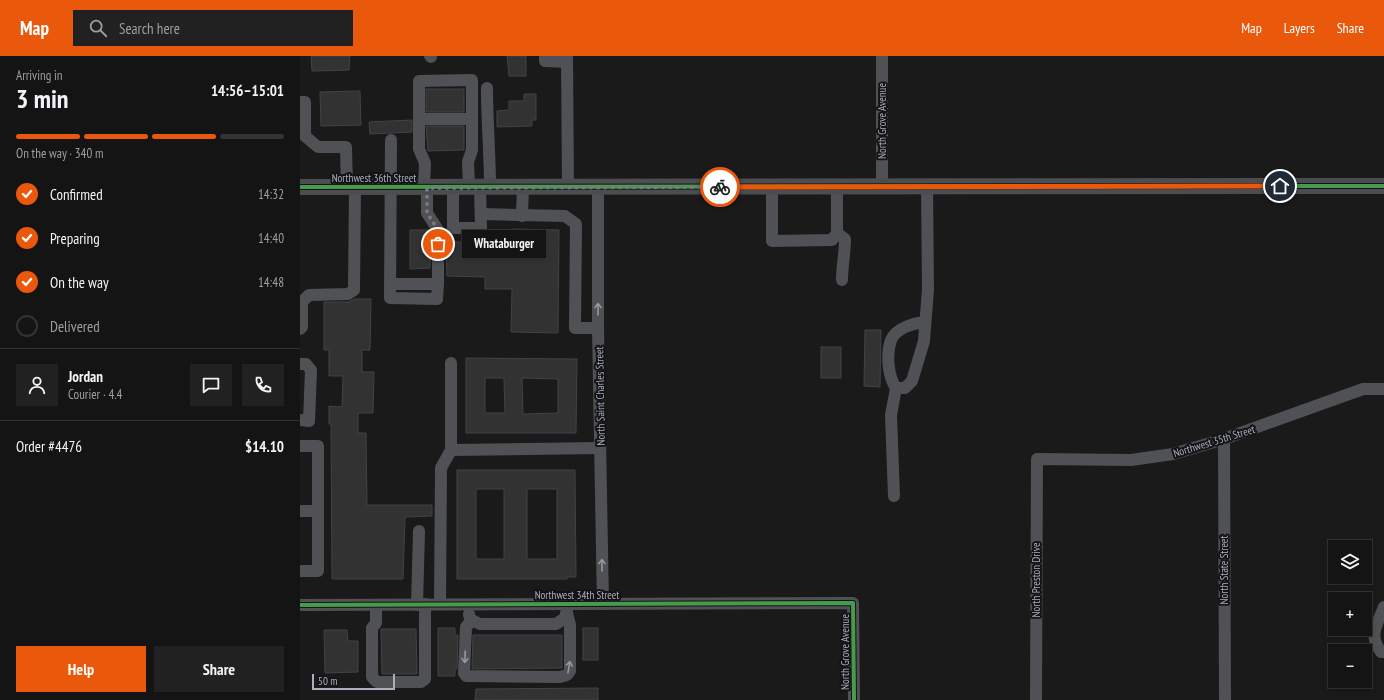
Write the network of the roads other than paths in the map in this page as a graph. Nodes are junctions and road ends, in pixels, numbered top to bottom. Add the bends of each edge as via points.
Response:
1 (545, 56) edge
2 (882, 56) edge
3 (567, 59) edge
4 (487, 88) dead end
5 (300, 102) edge
6 (419, 119) junction
7 (472, 119) junction
8 (391, 140) dead end
9 (1384, 186) edge
10 (300, 187) edge
11 (351, 187) junction
12 (473, 187) junction
13 (523, 187) junction
14 (568, 187) junction
15 (598, 187) junction
16 (772, 187) junction
17 (837, 187) junction
18 (882, 187) junction
19 (927, 187) junction
20 (391, 188) junction
21 (426, 188) junction
22 (481, 214) junction
23 (522, 216) junction
24 (576, 224) junction
25 (598, 224) junction
26 (837, 233) junction
27 (842, 280) dead end
28 (301, 302) edge
29 (925, 322) junction
30 (598, 328) junction
31 (300, 329) edge
32 (451, 363) dead end
33 (300, 364) edge
34 (896, 388) junction
35 (1384, 389) edge
36 (300, 420) edge
37 (1224, 439) junction
38 (300, 446) edge
39 (600, 448) junction
40 (451, 450) junction
41 (1037, 459) joint
42 (894, 496) dead end
43 (300, 511) edge
44 (318, 511) junction
45 (419, 531) dead end
46 (300, 571) edge
47 (421, 604) junction
48 (440, 604) junction
49 (469, 604) junction
50 (603, 604) junction
51 (853, 604) joint
52 (300, 605) edge
53 (376, 605) junction
54 (1384, 607) edge
55 (567, 609) junction
56 (472, 620) junction
57 (1384, 652) edge
58 (854, 700) edge
59 (1036, 700) edge
60 (1225, 700) edge

1 - 3 street via 545,61
2 - 18 street, North Grove Avenue
3 - 14 street
4 - 12 street via 487,126 490,141
5 - 11 street via 305,102 305,136 318,147 346,147
6 - 7 street
6 - 7 street via 419,81 449,80 472,80
6 - 21 street via 419,149 425,163
7 - 12 street via 472,150 468,162
8 - 20 street
9 - 19 main road, Northwest 36th Street
10 - 11 main road, Northwest 36th Street
11 - 20 main road, Northwest 36th Street
11 - 28 street via 354,290 348,294 309,295
12 - 13 main road, Northwest 36th Street
12 - 21 main road, Northwest 36th Street
12 - 22 street
12 - 22 street via 454,228 481,228
13 - 14 main road, Northwest 36th Street
13 - 23 street
14 - 15 main road, Northwest 36th Street
15 - 16 main road, Northwest 36th Street
15 - 25 street, North Saint Charles Street
16 - 17 main road, Northwest 36th Street
16 - 26 street via 772,241 832,240
17 - 18 main road, Northwest 36th Street
17 - 26 street
18 - 19 main road, Northwest 36th Street
19 - 29 street via 928,289
20 - 21 main road, Northwest 36th Street
20 - 21 street via 390,284 438,284 438,230 427,213
22 - 23 street
23 - 24 street via 565,216
24 - 25 street
24 - 30 street via 575,328
30 -> 25 street, North Saint Charles Street
26 - 27 street via 845,239
28 - 31 street
29 - 34 street via 924,341 912,380 905,388
29 - 34 street via 915,322 891,340 888,364 890,381
30 - 39 street, North Saint Charles Street
32 - 40 street
33 - 36 street via 306,364 311,370 309,420
34 - 42 street via 891,415
35 - 37 street, Northwest 35th Street via 1363,389
37 - 41 street, Northwest 35th Street via 1173,454 1131,460
37 - 60 street, North State Street
38 - 44 street via 318,446
39 - 40 street
50 -> 39 street, North Saint Charles Street
40 - 48 street via 441,468
41 - 59 street, North Preston Drive
43 - 44 street
44 - 46 street via 318,571
45 - 47 street
47 - 48 street, Northwest 34th Street
47 - 53 street, Northwest 34th Street
47 - 53 street via 425,679 421,682 377,682 372,677 372,628 376,624
48 - 49 street, Northwest 34th Street
49 - 55 street, Northwest 34th Street
49 - 56 street via 469,615
50 - 51 street, Northwest 34th Street
50 - 55 street, Northwest 34th Street
51 - 58 street, North Grove Avenue
52 - 53 street, Northwest 34th Street
54 - 57 street via 1374,635 1374,643 1381,652
55 - 56 street via 565,618 556,624 480,624
56 -> 55 street via 466,627 466,676 560,677 568,675 570,671 570,626

